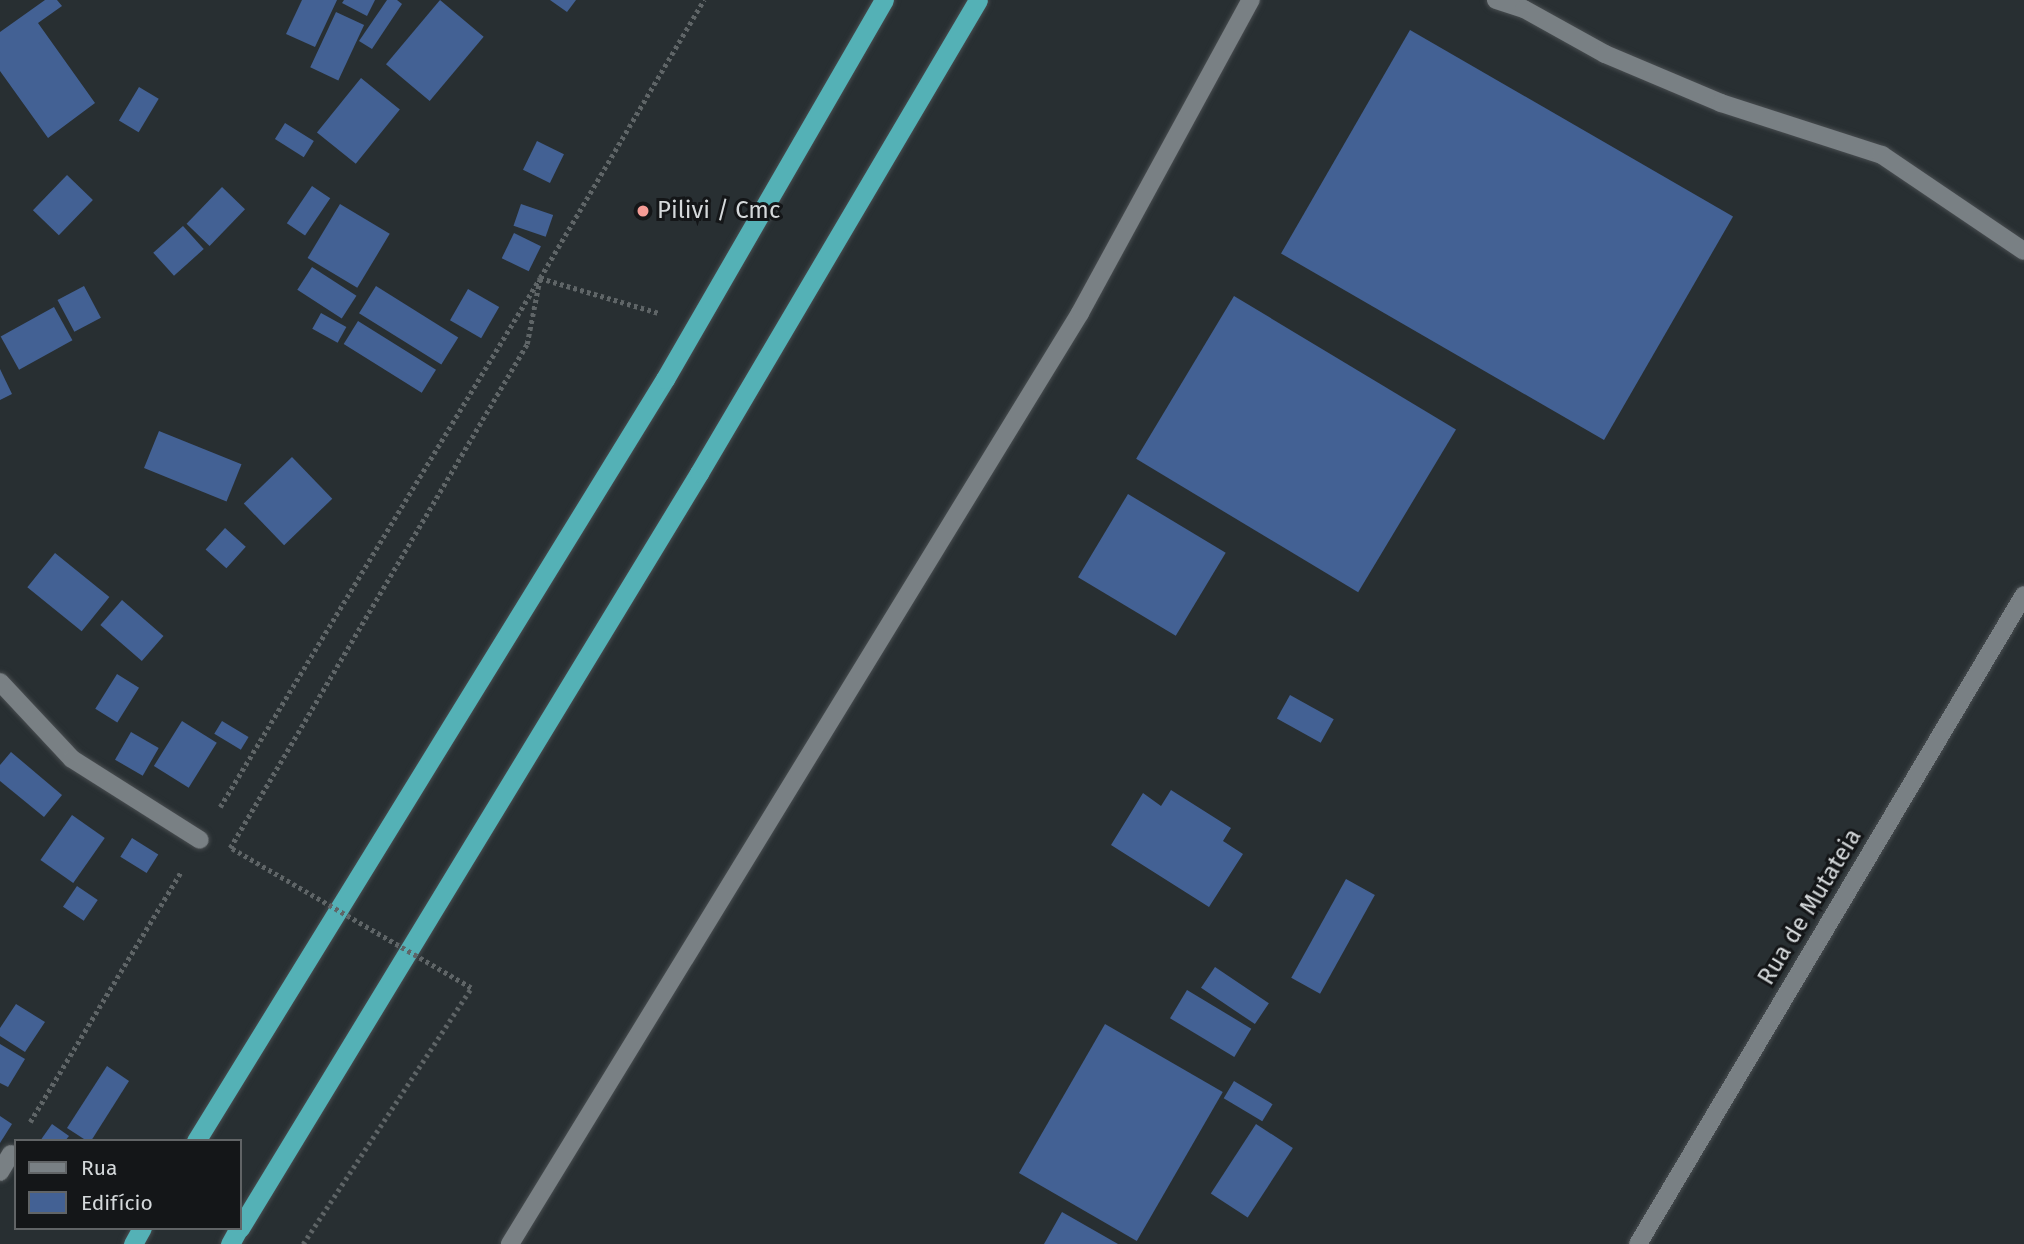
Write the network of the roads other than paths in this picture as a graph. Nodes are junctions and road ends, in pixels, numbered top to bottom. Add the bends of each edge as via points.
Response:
1 (884, 0) edge
2 (978, 0) edge
3 (1251, 0) edge
4 (1496, 0) edge
5 (2024, 251) edge
6 (2024, 595) edge
7 (0, 681) edge
8 (200, 840) road end
9 (197, 1139) edge
10 (11, 1154) dead end
11 (0, 1172) edge
12 (242, 1225) edge
13 (510, 1244) edge
14 (1638, 1244) edge

1 - 9 highway via 697,324
2 - 12 highway via 699,473
3 - 13 street via 1080,313
4 - 5 street via 1524,9 1605,54 1721,103 1882,155
6 - 14 street, Rua de Mutateia
7 - 8 street via 72,760
10 - 11 street

